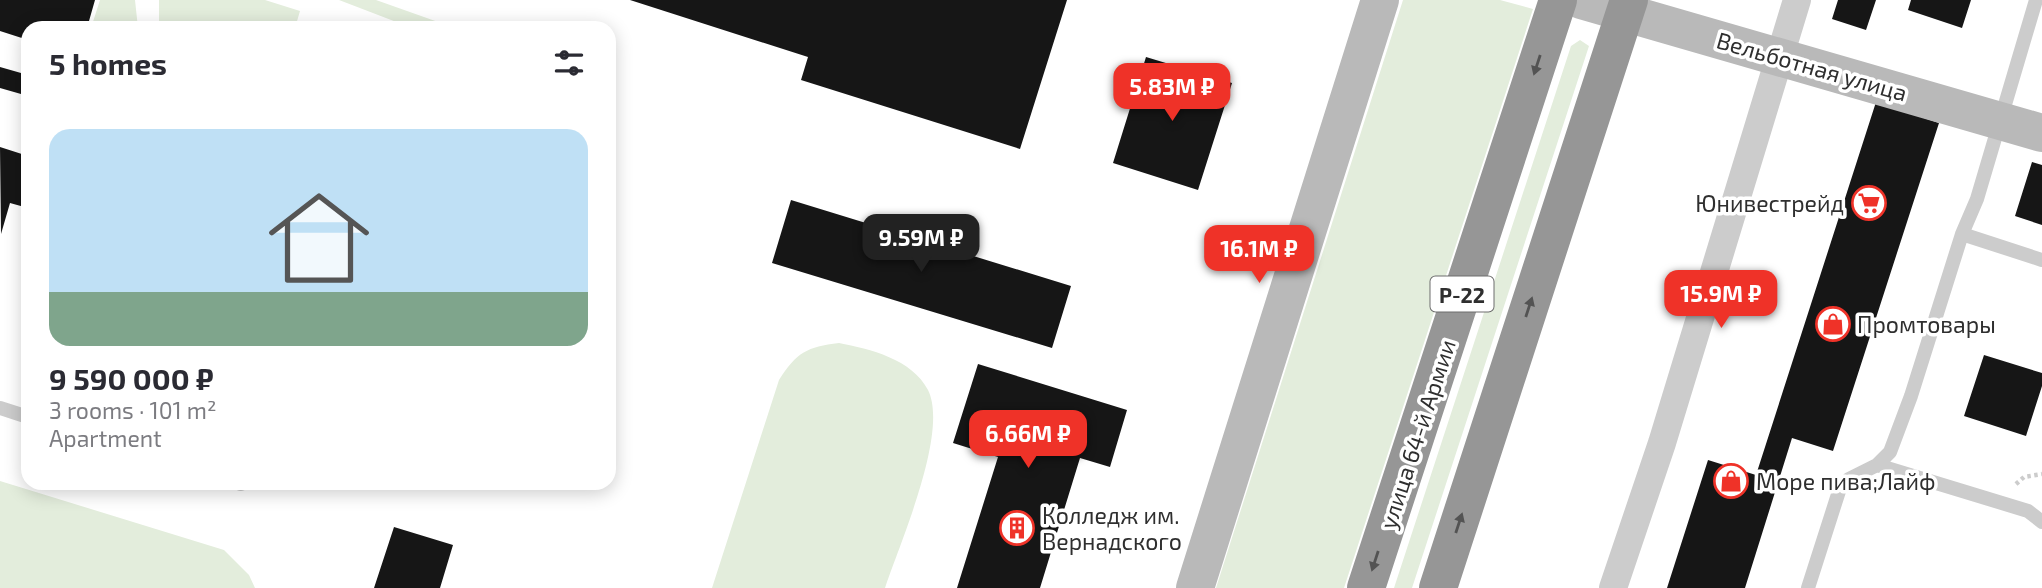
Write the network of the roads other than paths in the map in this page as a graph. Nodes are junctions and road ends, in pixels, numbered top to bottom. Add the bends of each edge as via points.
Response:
1 (1380, 0) edge
2 (1558, 0) edge
3 (1581, 0) edge
4 (1797, 0) edge
5 (2036, 0) edge
6 (1627, 7) edge
7 (1779, 56) junction
8 (2000, 120) junction
9 (2042, 133) edge
10 (1962, 234) junction
11 (2042, 260) edge
12 (0, 408) edge
13 (21, 415) edge
14 (1877, 465) junction
15 (2042, 522) edge
16 (1195, 588) edge
17 (1366, 588) edge
18 (1438, 588) edge
19 (1613, 588) edge
20 (1808, 588) edge

1 - 16 street
2 -> 17 highway, улица 64-й Армии / Р-22
3 - 6 street, Вельботная улица
4 - 7 street
5 - 8 lane
6 - 7 street, Вельботная улица
18 -> 6 highway, Р-22
7 - 8 street, Вельботная улица
7 - 19 street via 1662,443
8 - 9 street, Вельботная улица
8 - 10 lane
10 - 11 lane
10 - 14 lane via 1912,396 1890,452
12 - 13 lane
14 - 15 lane via 2028,511
14 - 20 lane via 1839,488

